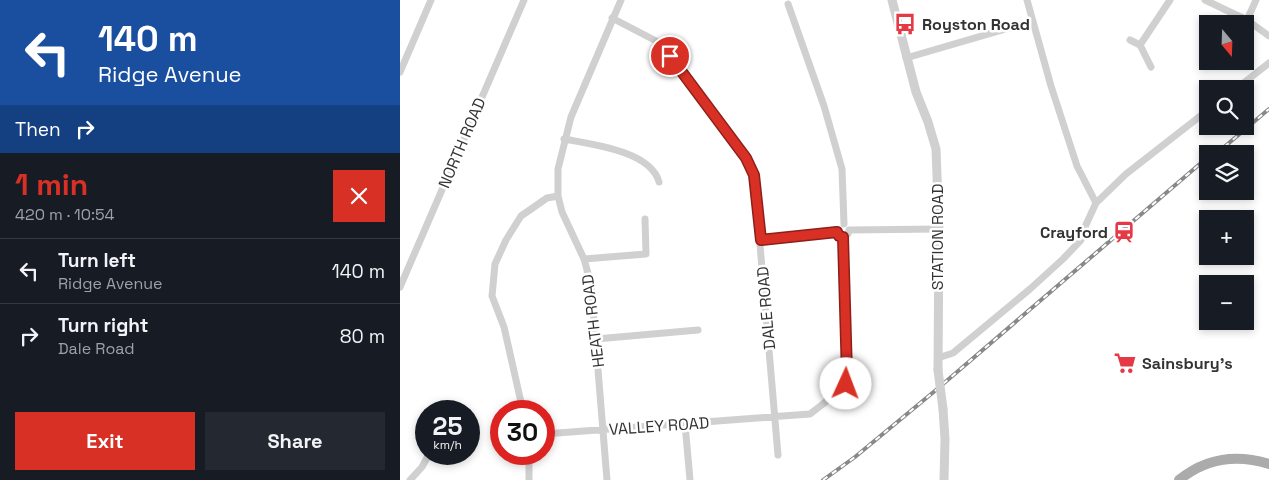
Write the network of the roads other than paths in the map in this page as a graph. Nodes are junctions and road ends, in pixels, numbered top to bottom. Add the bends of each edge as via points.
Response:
1 (432, 0) edge
2 (524, 0) edge
3 (621, 0) edge
4 (892, 0) edge
5 (1027, 0) edge
6 (1170, 0) edge
7 (1205, 0) edge
8 (1256, 0) edge
9 (1214, 2) edge
10 (788, 4) dead end
11 (1238, 15) edge
12 (1249, 15) edge
13 (612, 18) junction
14 (1033, 21) junction
15 (1254, 25) edge
16 (1269, 36) edge
17 (1130, 40) dead end
18 (1140, 45) junction
19 (906, 58) junction
20 (1269, 63) edge
21 (1151, 67) dead end
22 (400, 72) edge
23 (1247, 80) edge
24 (1199, 117) edge
25 (564, 139) junction
26 (658, 182) dead end
27 (558, 196) junction
28 (1096, 202) junction
29 (645, 219) dead end
30 (844, 224) junction
31 (939, 229) junction
32 (850, 230) junction
33 (840, 235) junction
34 (761, 240) junction
35 (584, 259) junction
36 (400, 286) edge
37 (698, 330) dead end
38 (596, 339) junction
39 (938, 358) junction
40 (521, 400) edge
41 (775, 417) junction
42 (685, 424) junction
43 (603, 430) junction
44 (555, 433) edge
45 (778, 455) dead end
46 (1269, 464) edge
47 (423, 465) edge
48 (529, 465) edge
49 (410, 480) edge
50 (530, 480) edge
51 (606, 480) edge
52 (690, 480) edge
53 (944, 480) edge
54 (1179, 480) edge

1 - 22 street
2 - 36 street, NORTH ROAD
3 - 13 street, HEATH ROAD
4 - 19 street, STATION ROAD
5 - 14 street
6 - 18 street
7 - 9 street
8 - 12 street
9 - 11 street
10 - 30 street via 842,169
13 - 25 street, HEATH ROAD
13 - 34 street, DALE ROAD via 660,44 746,158 754,175
14 - 19 street
14 - 28 street via 1076,163
15 - 16 street
17 - 18 street
18 - 21 street
19 - 31 street, STATION ROAD via 936,149
20 - 23 street
24 - 28 street via 1126,174
25 - 26 street via 631,154 652,169
25 - 27 street, HEATH ROAD via 558,169
27 - 35 street, HEATH ROAD
27 - 40 street via 547,198 521,216 495,264 492,296 504,327
28 - 39 street via 1082,240 1063,259 952,353
29 - 35 street via 646,254
30 - 32 street
30 - 33 street via 839,226
31 - 32 street
31 - 39 street, STATION ROAD
32 - 33 street via 848,234
33 - 34 street
33 - 41 street, VALLEY ROAD via 846,384 810,414
34 - 41 street, DALE ROAD
35 - 38 street, HEATH ROAD via 591,284
37 - 38 street
38 - 43 street, HEATH ROAD
39 - 53 street, STATION ROAD, bridge via 945,439
41 - 42 street, VALLEY ROAD
41 - 45 street, DALE ROAD
42 - 43 street, VALLEY ROAD
42 - 52 street
43 - 44 street, VALLEY ROAD
43 - 51 street, HEATH ROAD
46 - 54 main road via 1222,459 1189,472
47 - 49 street
48 - 50 street

